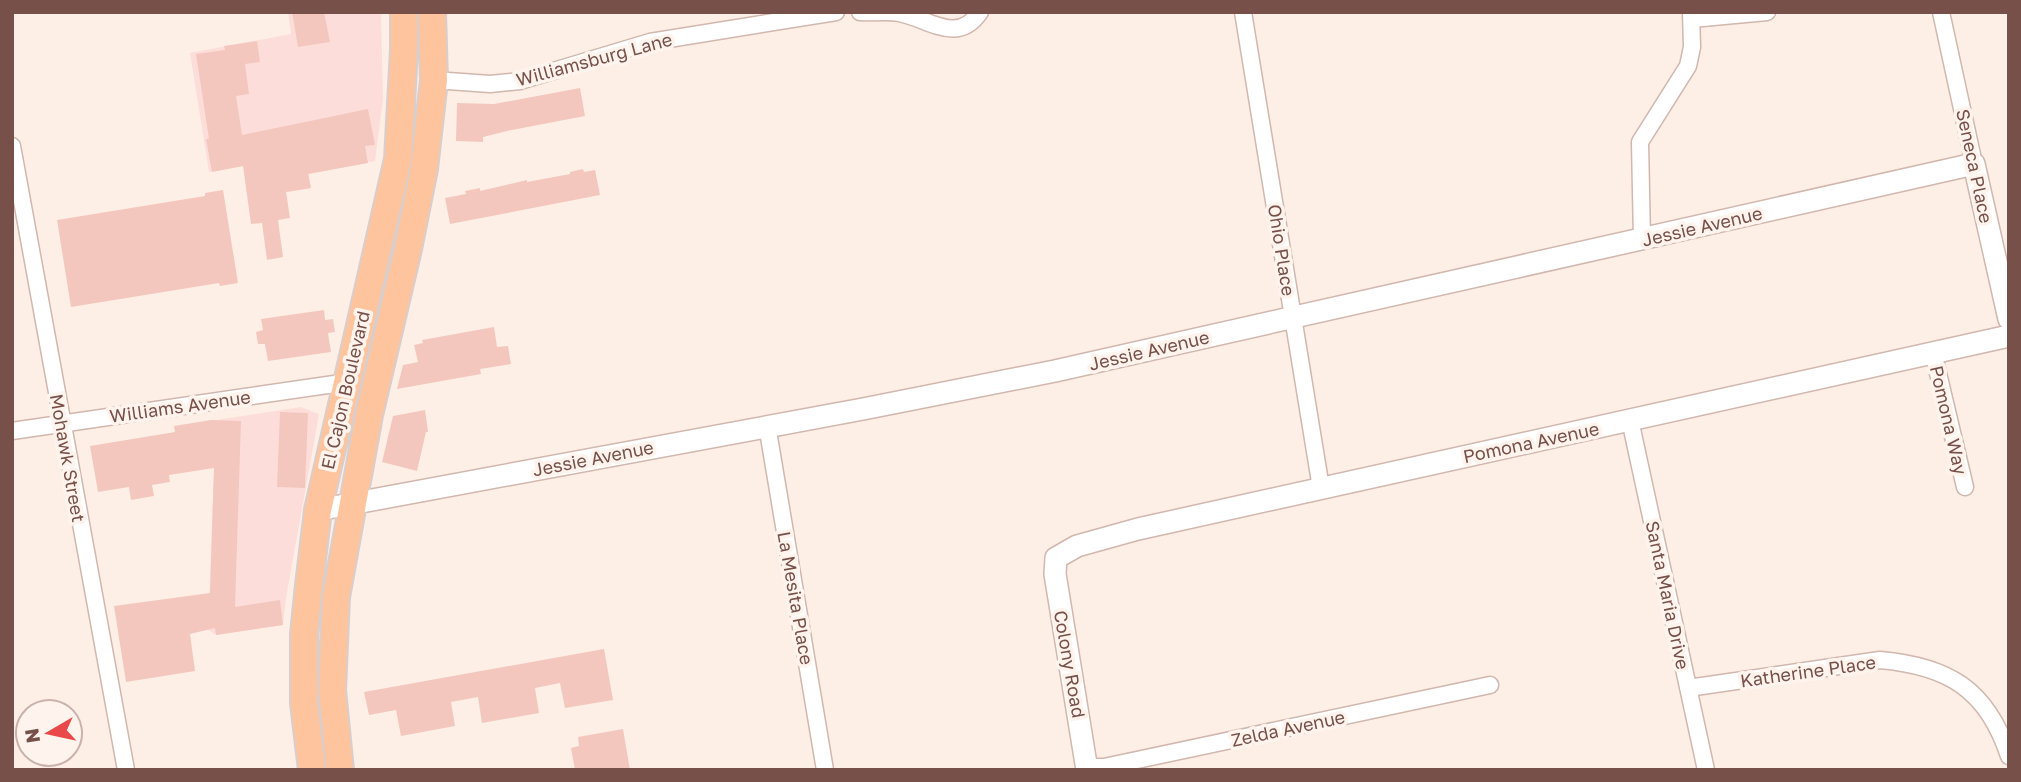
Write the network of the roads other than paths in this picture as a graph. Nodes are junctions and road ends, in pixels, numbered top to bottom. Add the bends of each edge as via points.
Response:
1 (404, 12) edge
2 (432, 12) edge
3 (836, 12) edge
4 (860, 12) edge
5 (980, 12) edge
6 (1243, 12) edge
7 (1767, 12) edge
8 (1941, 12) edge
9 (1691, 15) edge
10 (404, 39) junction
11 (434, 80) junction
12 (12, 146) edge
13 (1974, 164) junction
14 (1642, 240) junction
15 (1293, 319) junction
16 (2009, 319) edge
17 (2009, 336) edge
18 (1933, 352) junction
19 (348, 382) junction
20 (1630, 421) junction
21 (62, 424) junction
22 (766, 425) junction
23 (12, 431) edge
24 (1965, 487) dead end
25 (1321, 488) junction
26 (352, 502) junction
27 (318, 510) junction
28 (1056, 558) joint
29 (1490, 685) dead end
30 (1688, 688) junction
31 (2009, 757) edge
32 (1087, 769) edge
33 (126, 770) edge
34 (312, 770) edge
35 (340, 770) edge
36 (825, 770) edge
37 (1706, 770) edge

1 - 10 main road, El Cajon Boulevard
2 - 11 main road, El Cajon Boulevard
3 - 11 street, Williamsburg Lane via 650,42 520,81
4 - 5 street via 900,13 943,29 965,26
6 - 15 street, Ohio Place
7 - 9 street
8 - 13 street, Seneca Place
9 - 14 street via 1688,66 1640,142
10 - 11 main road via 424,73
10 - 19 main road, El Cajon Boulevard via 398,159
11 - 26 main road, El Cajon Boulevard via 424,169
12 - 21 street, Mohawk Street
13 - 14 street, Jessie Avenue
13 - 16 street, Seneca Place
14 - 15 street, Jessie Avenue
15 - 22 street, Jessie Avenue via 1055,371
15 - 25 street, Ohio Place
17 - 18 street, Pomona Avenue
18 - 20 street, Pomona Avenue
18 - 24 street, Pomona Way
19 - 21 street, Williams Avenue
19 - 27 main road, El Cajon Boulevard
20 - 25 street, Pomona Avenue
20 - 30 street, Santa Maria Drive
21 - 23 street, Williams Avenue
21 - 33 street, Mohawk Street
22 - 26 street, Jessie Avenue
22 - 36 street, La Mesita Place
25 - 28 street, Pomona Avenue via 1131,531 1077,546
26 - 27 street, Jessie Avenue
26 - 35 main road, El Cajon Boulevard via 333,643 332,690
27 - 34 main road, El Cajon Boulevard via 304,634 305,722
28 - 32 street, Colony Road via 1059,604
29 - 32 street, Zelda Avenue
30 - 31 street, Katherine Place via 1880,660 1908,662 1964,684 1987,711
30 - 37 street, Santa Maria Drive

